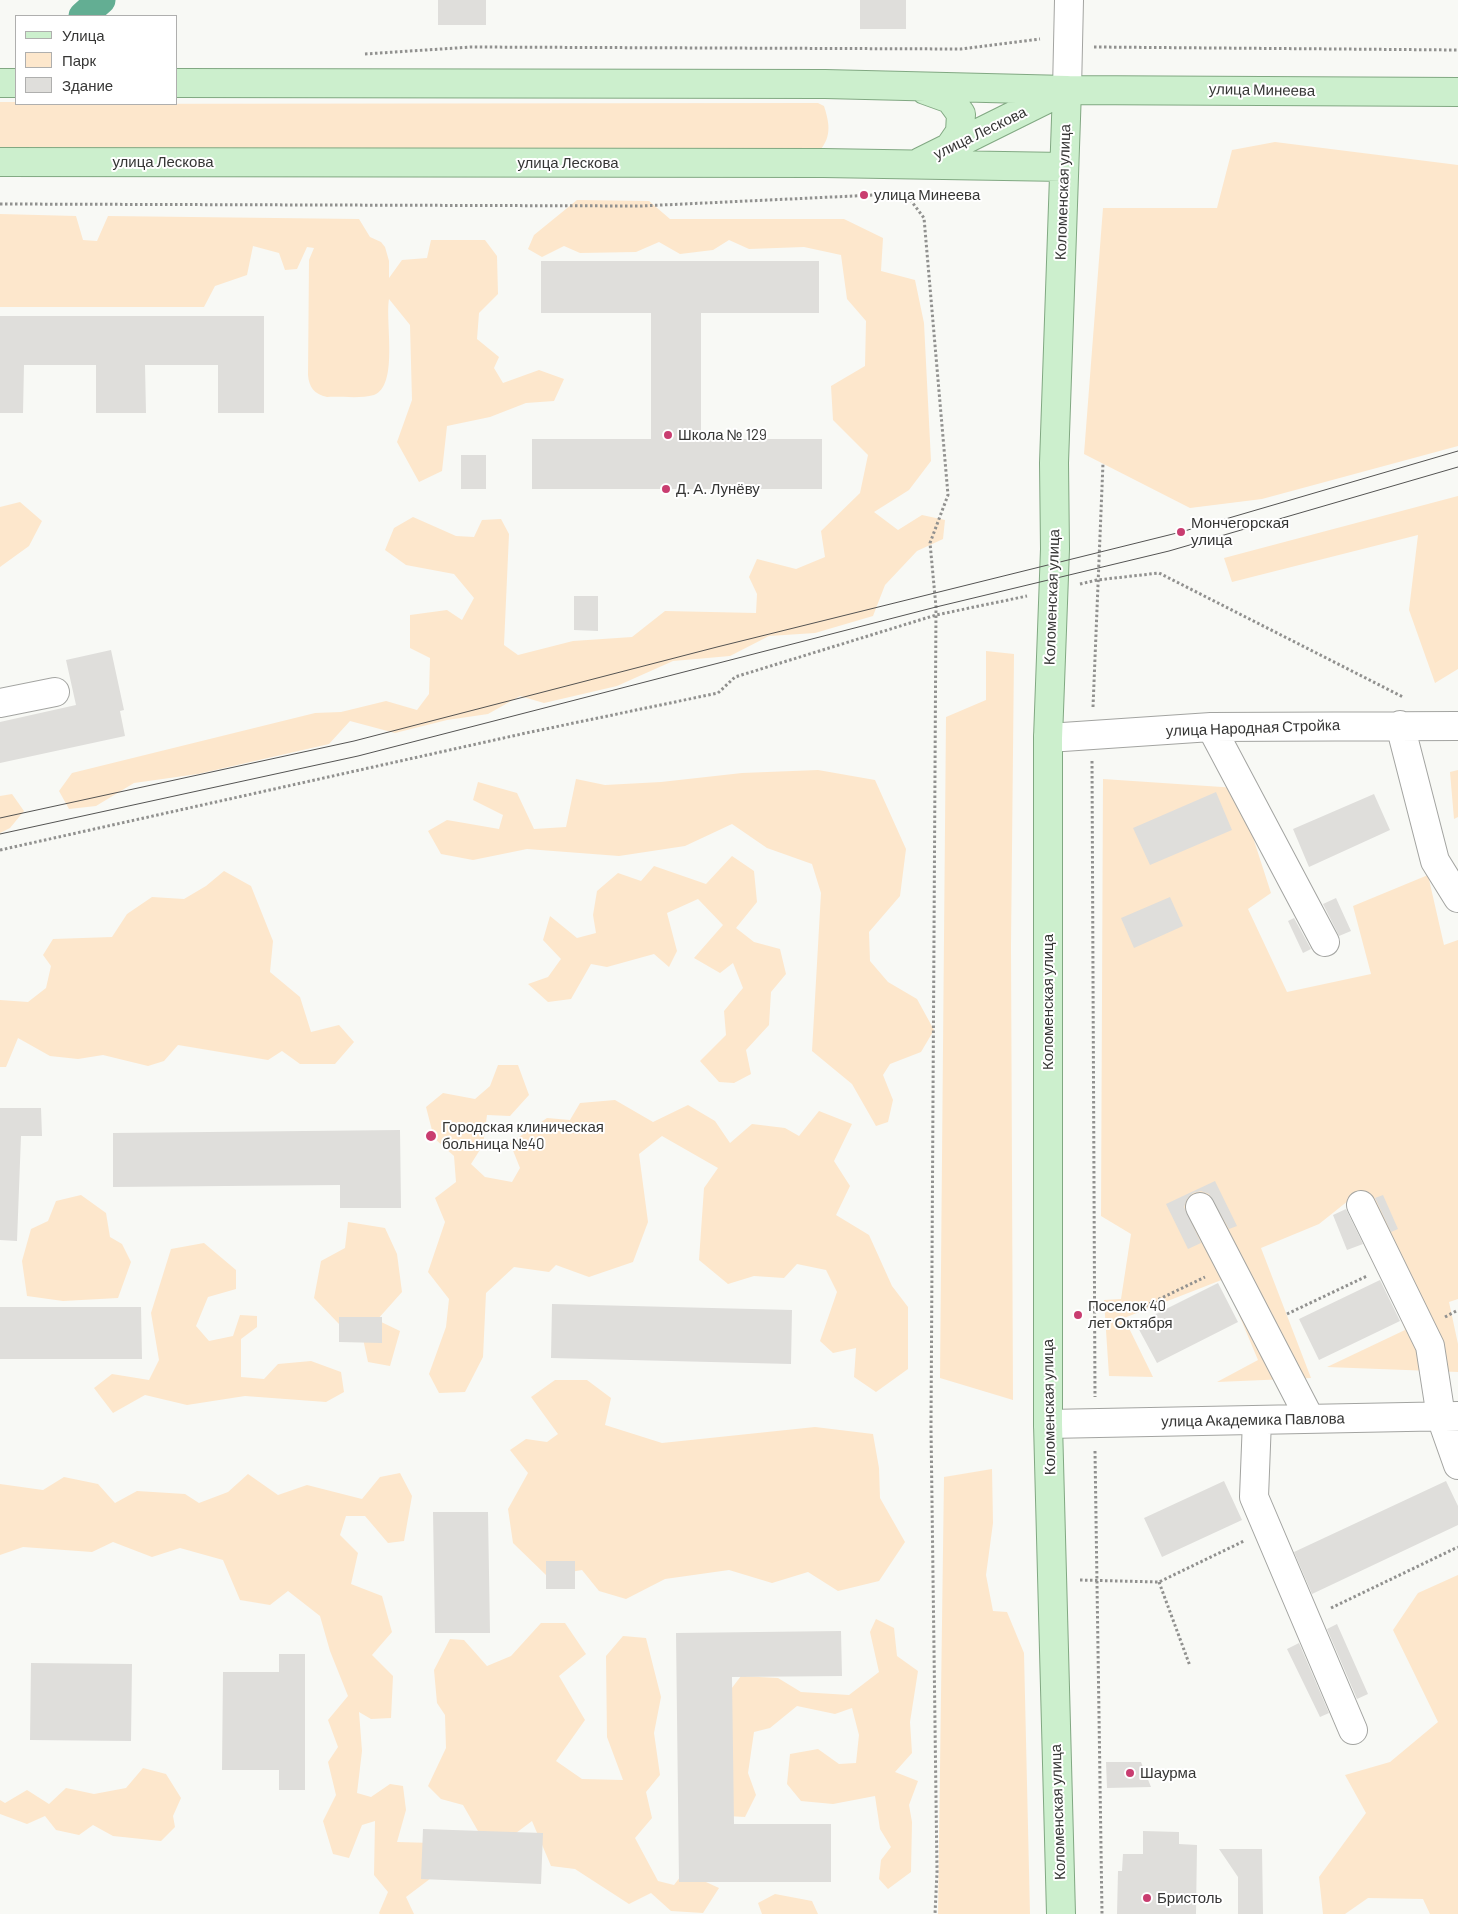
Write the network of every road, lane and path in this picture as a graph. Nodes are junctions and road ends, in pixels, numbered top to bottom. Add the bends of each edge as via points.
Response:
1 (1069, 0) edge
2 (1069, 36) junction
3 (1458, 50) edge
4 (358, 54) dead end
5 (0, 83) edge
6 (15, 83) edge
7 (178, 83) edge
8 (917, 87) junction
9 (1067, 90) junction
10 (1458, 92) edge
11 (949, 148) junction
12 (0, 162) edge
13 (915, 165) junction
14 (1064, 167) junction
15 (0, 204) edge
16 (1103, 463) dead end
17 (1097, 580) junction
18 (1052, 591) junction
19 (936, 615) junction
20 (54, 692) dead end
21 (0, 703) edge
22 (1405, 713) junction
23 (1458, 726) edge
24 (1211, 727) junction
25 (1092, 736) junction
26 (1048, 738) junction
27 (0, 850) edge
28 (1458, 898) edge
29 (1326, 942) dead end
30 (1361, 1204) dead end
31 (1200, 1207) dead end
32 (1230, 1264) junction
33 (1390, 1265) junction
34 (1145, 1306) dead end
35 (1262, 1326) junction
36 (1449, 1417) edge
37 (1258, 1420) junction
38 (1310, 1420) junction
39 (1095, 1423) junction
40 (1048, 1424) junction
41 (1458, 1465) edge
42 (1268, 1529) junction
43 (1458, 1547) edge
44 (1052, 1579) junction
45 (1097, 1581) junction
46 (1158, 1582) junction
47 (1306, 1620) junction
48 (1190, 1666) dead end
49 (1353, 1730) dead end
50 (935, 1914) edge
51 (1061, 1914) edge
52 (1102, 1914) edge

1 - 2 street
2 - 3 path via 1094,47
2 - 4 path via 961,49 471,47
2 - 9 street
5 - 6 main road
7 - 8 main road, улица Лескова
8 - 9 main road, улица Лескова
8 - 11 main road via 950,99 961,114 960,132
9 - 10 main road, улица Минеева
9 - 11 main road, улица Лескова
9 - 14 main road, Коломенская улица
11 - 13 main road, улица Лескова
12 - 13 main road, улица Лескова
13 - 14 main road
14 - 18 main road, Коломенская улица
15 - 19 path via 641,206 906,194 924,218 948,495 930,543
16 - 17 path
17 - 18 path
17 - 22 path via 1159,573
17 - 25 path
18 - 19 path
18 - 26 main road, Коломенская улица
19 - 27 path via 735,677 718,692
19 - 50 path via 931,1427
20 - 21 street
22 - 23 street, улица Народная Стройка
22 - 24 street, улица Народная Стройка
22 - 28 street via 1436,861
24 - 25 street, улица Народная Стройка
24 - 29 street
25 - 26 street, улица Народная Стройка
25 - 39 path
26 - 40 main road, Коломенская улица
30 - 33 street
31 - 32 street
32 - 34 path
32 - 35 street
33 - 35 path
33 - 36 street via 1430,1346
35 - 38 street
36 - 38 street, улица Академика Павлова
36 - 41 street
37 - 38 street, улица Академика Павлова
37 - 39 street, улица Академика Павлова
37 - 42 street via 1254,1497
39 - 40 street, улица Академика Павлова
39 - 45 path
40 - 44 main road, Коломенская улица
42 - 46 path
42 - 47 street
43 - 47 path
44 - 45 path
44 - 51 main road, Коломенская улица
45 - 46 path
45 - 52 path
46 - 48 path
47 - 49 street

